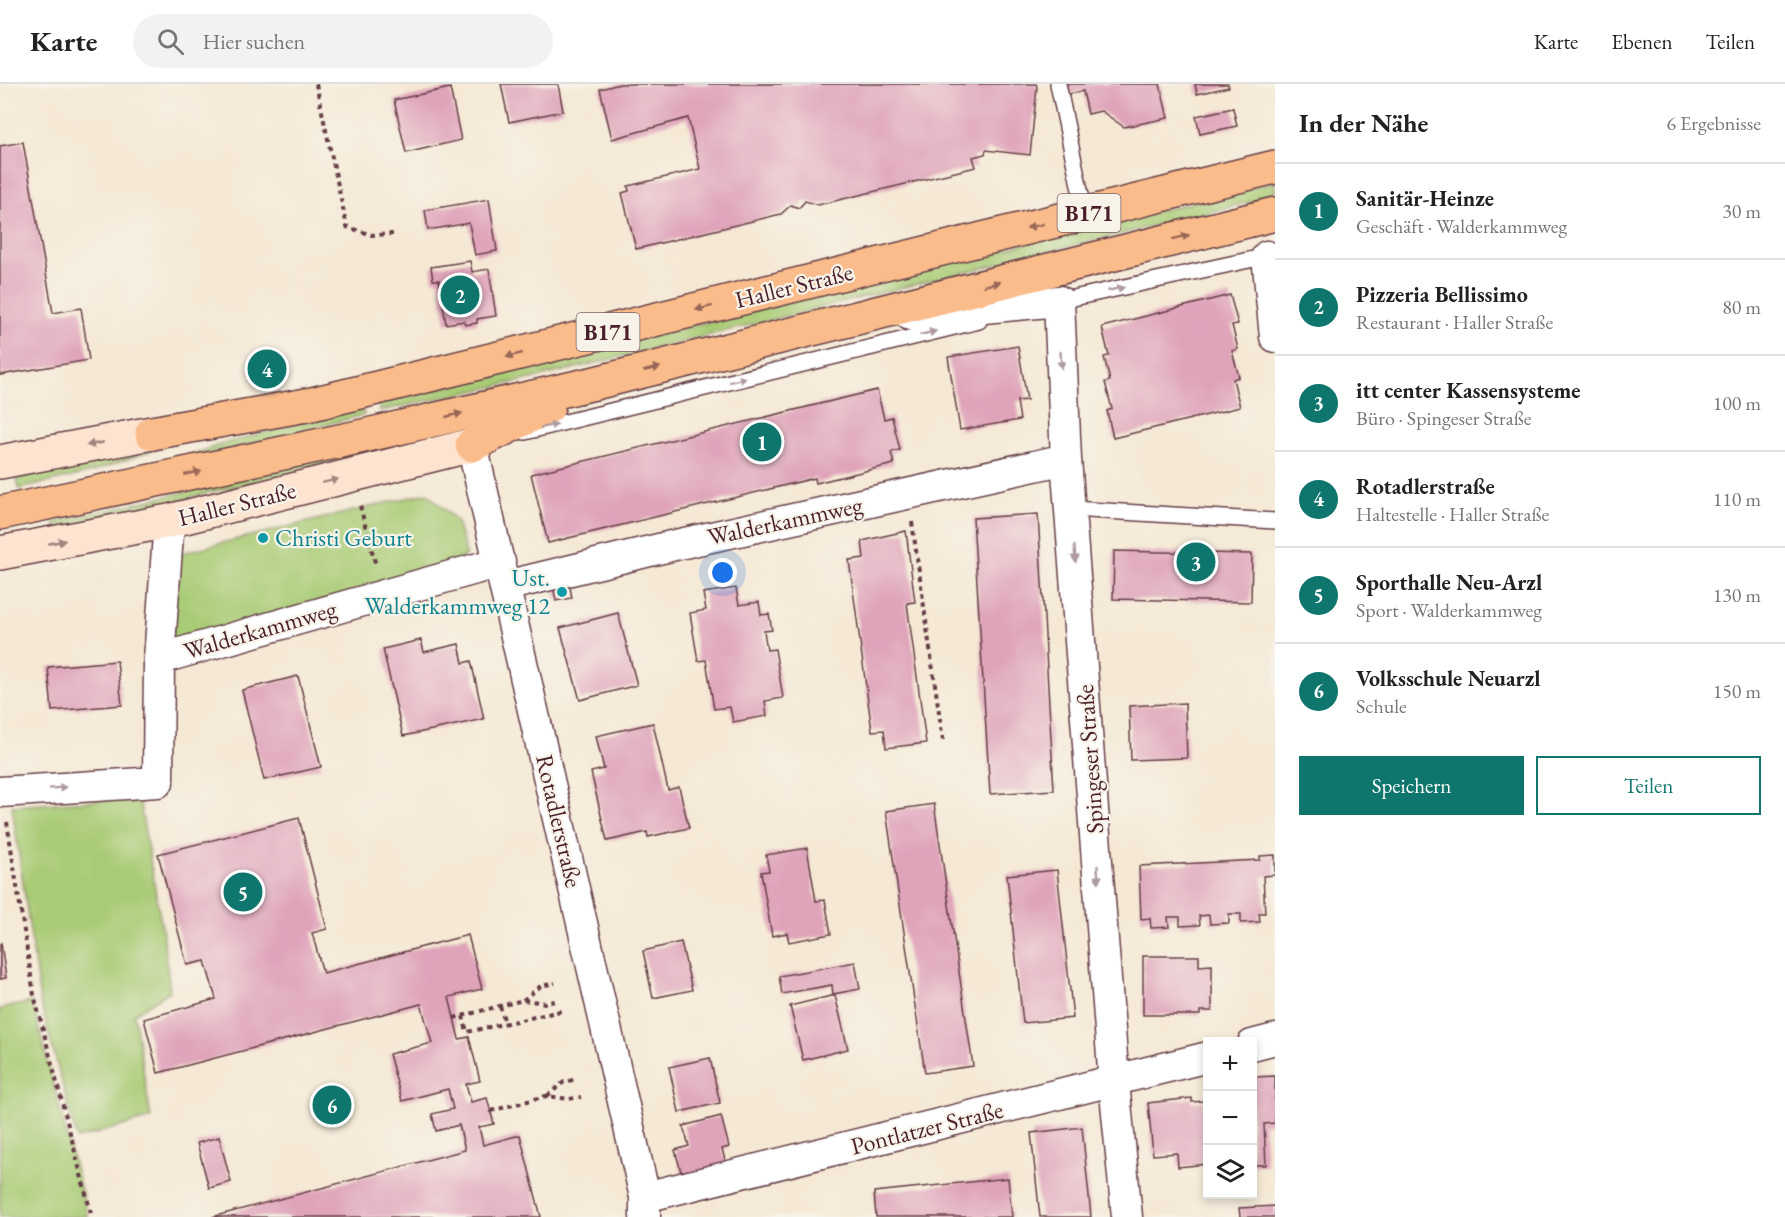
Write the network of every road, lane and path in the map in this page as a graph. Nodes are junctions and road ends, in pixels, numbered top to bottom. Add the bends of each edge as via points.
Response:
1 (316, 84) edge
2 (1058, 84) edge
3 (1275, 167) edge
4 (1275, 213) edge
5 (1085, 214) junction
6 (393, 234) dead end
7 (1271, 255) edge
8 (1059, 301) junction
9 (833, 323) junction
10 (1275, 337) edge
11 (595, 383) junction
12 (312, 404) junction
13 (376, 433) junction
14 (472, 445) junction
15 (1066, 459) junction
16 (0, 462) edge
17 (908, 495) junction
18 (74, 498) junction
19 (360, 505) dead end
20 (1071, 509) junction
21 (5, 512) edge
22 (169, 521) junction
23 (1275, 521) edge
24 (0, 553) edge
25 (502, 574) junction
26 (383, 595) junction
27 (159, 659) junction
28 (943, 741) dead end
29 (1, 792) edge
30 (555, 983) dead end
31 (523, 1000) junction
32 (559, 1000) dead end
33 (500, 1006) junction
34 (561, 1011) dead end
35 (463, 1016) junction
36 (454, 1018) dead end
37 (505, 1023) junction
38 (1275, 1039) edge
39 (1257, 1044) edge
40 (1203, 1058) edge
41 (577, 1079) dead end
42 (1114, 1082) junction
43 (546, 1096) junction
44 (581, 1097) dead end
45 (491, 1111) dead end
46 (650, 1210) edge
47 (92, 1217) edge
48 (1127, 1217) edge

1 - 6 path via 347,227 372,235
2 - 5 lane
3 - 5 main road, Haller Straße / B171
9 -> 4 main road, Haller Straße / B171
5 -> 12 main road, Haller Straße / B171
8 -> 7 lane
7 - 10 street
8 - 9 street, Haller Straße
14 -> 8 lane, Haller Straße
8 -> 15 street, Spingeser Straße
11 -> 9 main road, Haller Straße / B171
13 -> 11 main road, Haller Straße / B171
11 - 14 main road
12 -> 16 main road, Haller Straße / B171
12 - 18 main road, Haller Straße / B171 via 166,456
13 - 14 lane, Haller Straße
18 -> 13 main road, Haller Straße / B171
22 -> 14 main road, Haller Straße
14 - 25 street, Rotadlerstraße
15 - 17 street, Walderkammweg
15 - 20 street, Spingeser Straße
17 - 25 street, Walderkammweg via 675,545
17 - 28 path
18 - 21 main road, Haller Straße / B171
19 - 26 path
20 - 23 lane
20 -> 42 street, Spingeser Straße
24 -> 22 main road, Haller Straße
22 - 27 street, Walderkammweg
25 - 26 street, Walderkammweg
25 - 46 street, Rotadlerstraße
26 - 27 street, Walderkammweg
29 -> 27 street, Walderkammweg via 158,782
29 - 47 path via 34,995
30 - 31 path via 541,986
31 - 32 path via 546,1004
31 - 33 path
33 - 35 path
33 - 37 path
34 - 37 path
35 - 36 path
35 - 37 path via 467,1032
38 - 39 street
40 - 42 street, Pontlatzer Straße
41 - 43 path via 564,1082
42 - 46 street, Pontlatzer Straße
42 - 48 street, Spingeser Straße
43 - 44 path
43 - 45 path

